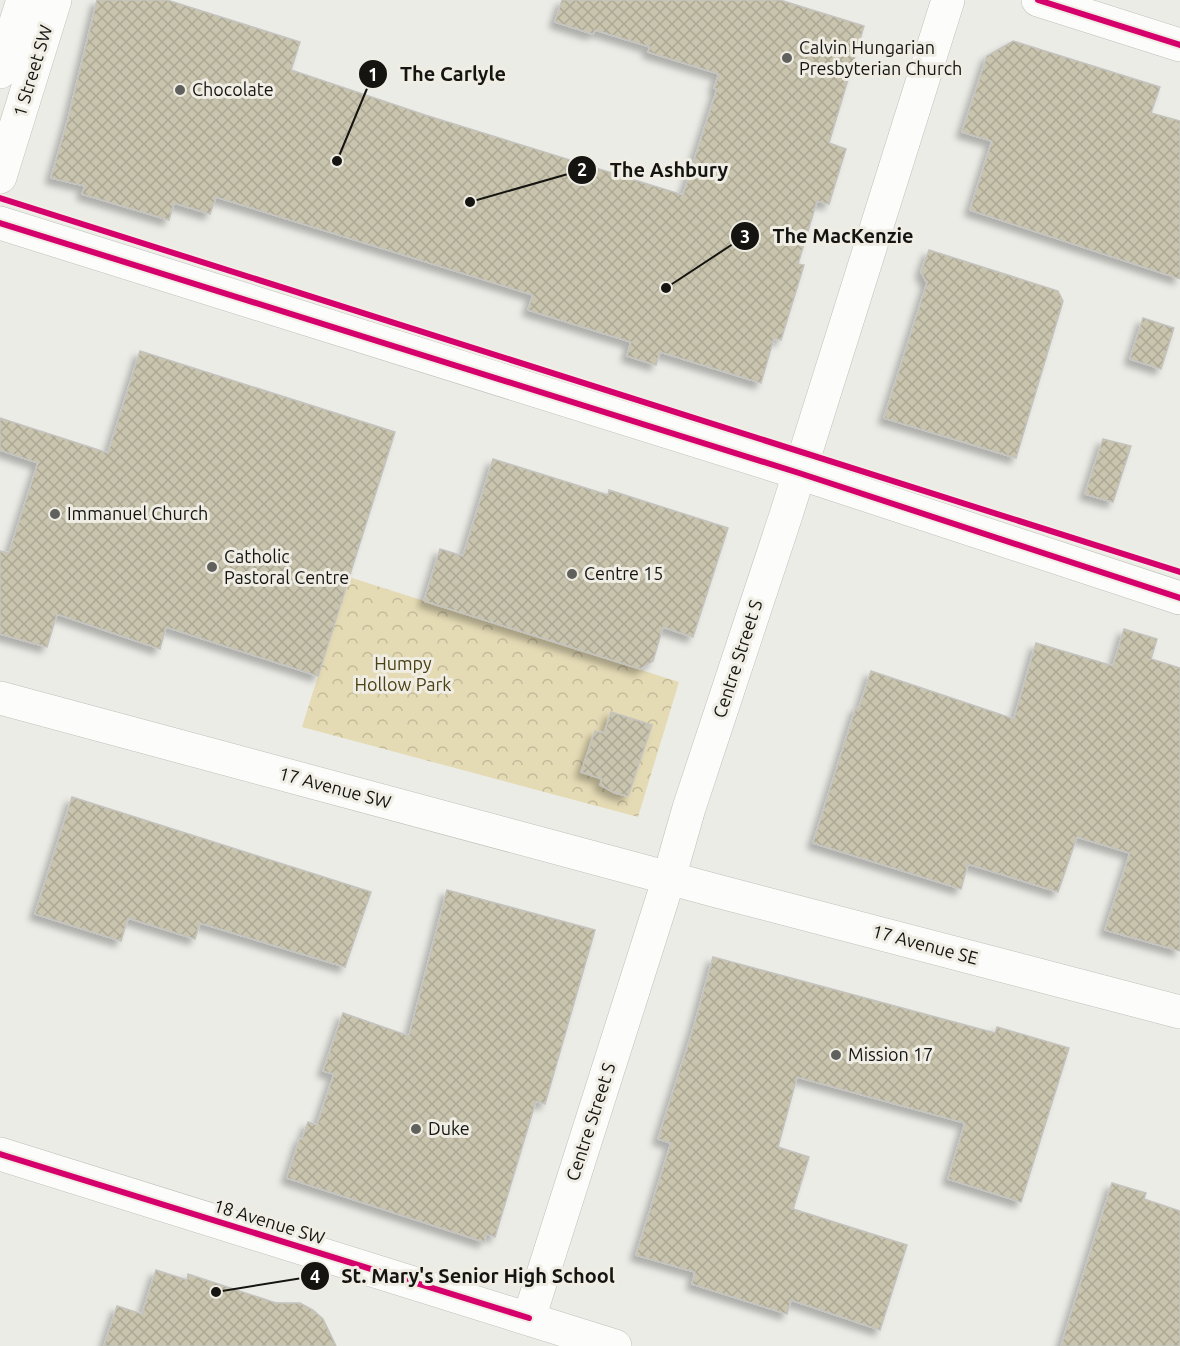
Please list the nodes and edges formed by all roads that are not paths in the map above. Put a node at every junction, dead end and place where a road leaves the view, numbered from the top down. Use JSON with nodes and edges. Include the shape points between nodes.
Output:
{"nodes":[{"id":1,"x":23,"y":0,"type":"edge"},
{"id":2,"x":55,"y":0,"type":"edge"},
{"id":3,"x":948,"y":0,"type":"edge"},
{"id":4,"x":1038,"y":0,"type":"edge"},
{"id":5,"x":1180,"y":45,"type":"edge"},
{"id":6,"x":0,"y":72,"type":"edge"},
{"id":7,"x":0,"y":177,"type":"edge"},
{"id":8,"x":0,"y":223,"type":"edge"},
{"id":9,"x":799,"y":473,"type":"junction"},
{"id":10,"x":1180,"y":598,"type":"edge"},
{"id":11,"x":0,"y":698,"type":"edge"},
{"id":12,"x":669,"y":878,"type":"junction"},
{"id":13,"x":1180,"y":1012,"type":"edge"},
{"id":14,"x":0,"y":1154,"type":"edge"},
{"id":15,"x":529,"y":1318,"type":"junction"},
{"id":16,"x":615,"y":1346,"type":"edge"}],
"edges":[{"from":1,"to":6,"type":"street","name":"1 Street SW"},
{"from":2,"to":7,"type":"street","name":"1 Street SW"},
{"from":3,"to":9,"type":"street","name":"Centre Street S"},
{"from":4,"to":5,"type":"street"},
{"from":8,"to":9,"type":"street"},
{"from":9,"to":10,"type":"street"},
{"from":9,"to":12,"type":"street","name":"Centre Street S"},
{"from":11,"to":12,"type":"street","name":"17 Avenue SW"},
{"from":12,"to":13,"type":"street","name":"17 Avenue SE"},
{"from":12,"to":15,"type":"street","name":"Centre Street S"},
{"from":14,"to":15,"type":"street","name":"18 Avenue SW"},
{"from":15,"to":16,"type":"street","name":"18 Avenue SW"}]}
